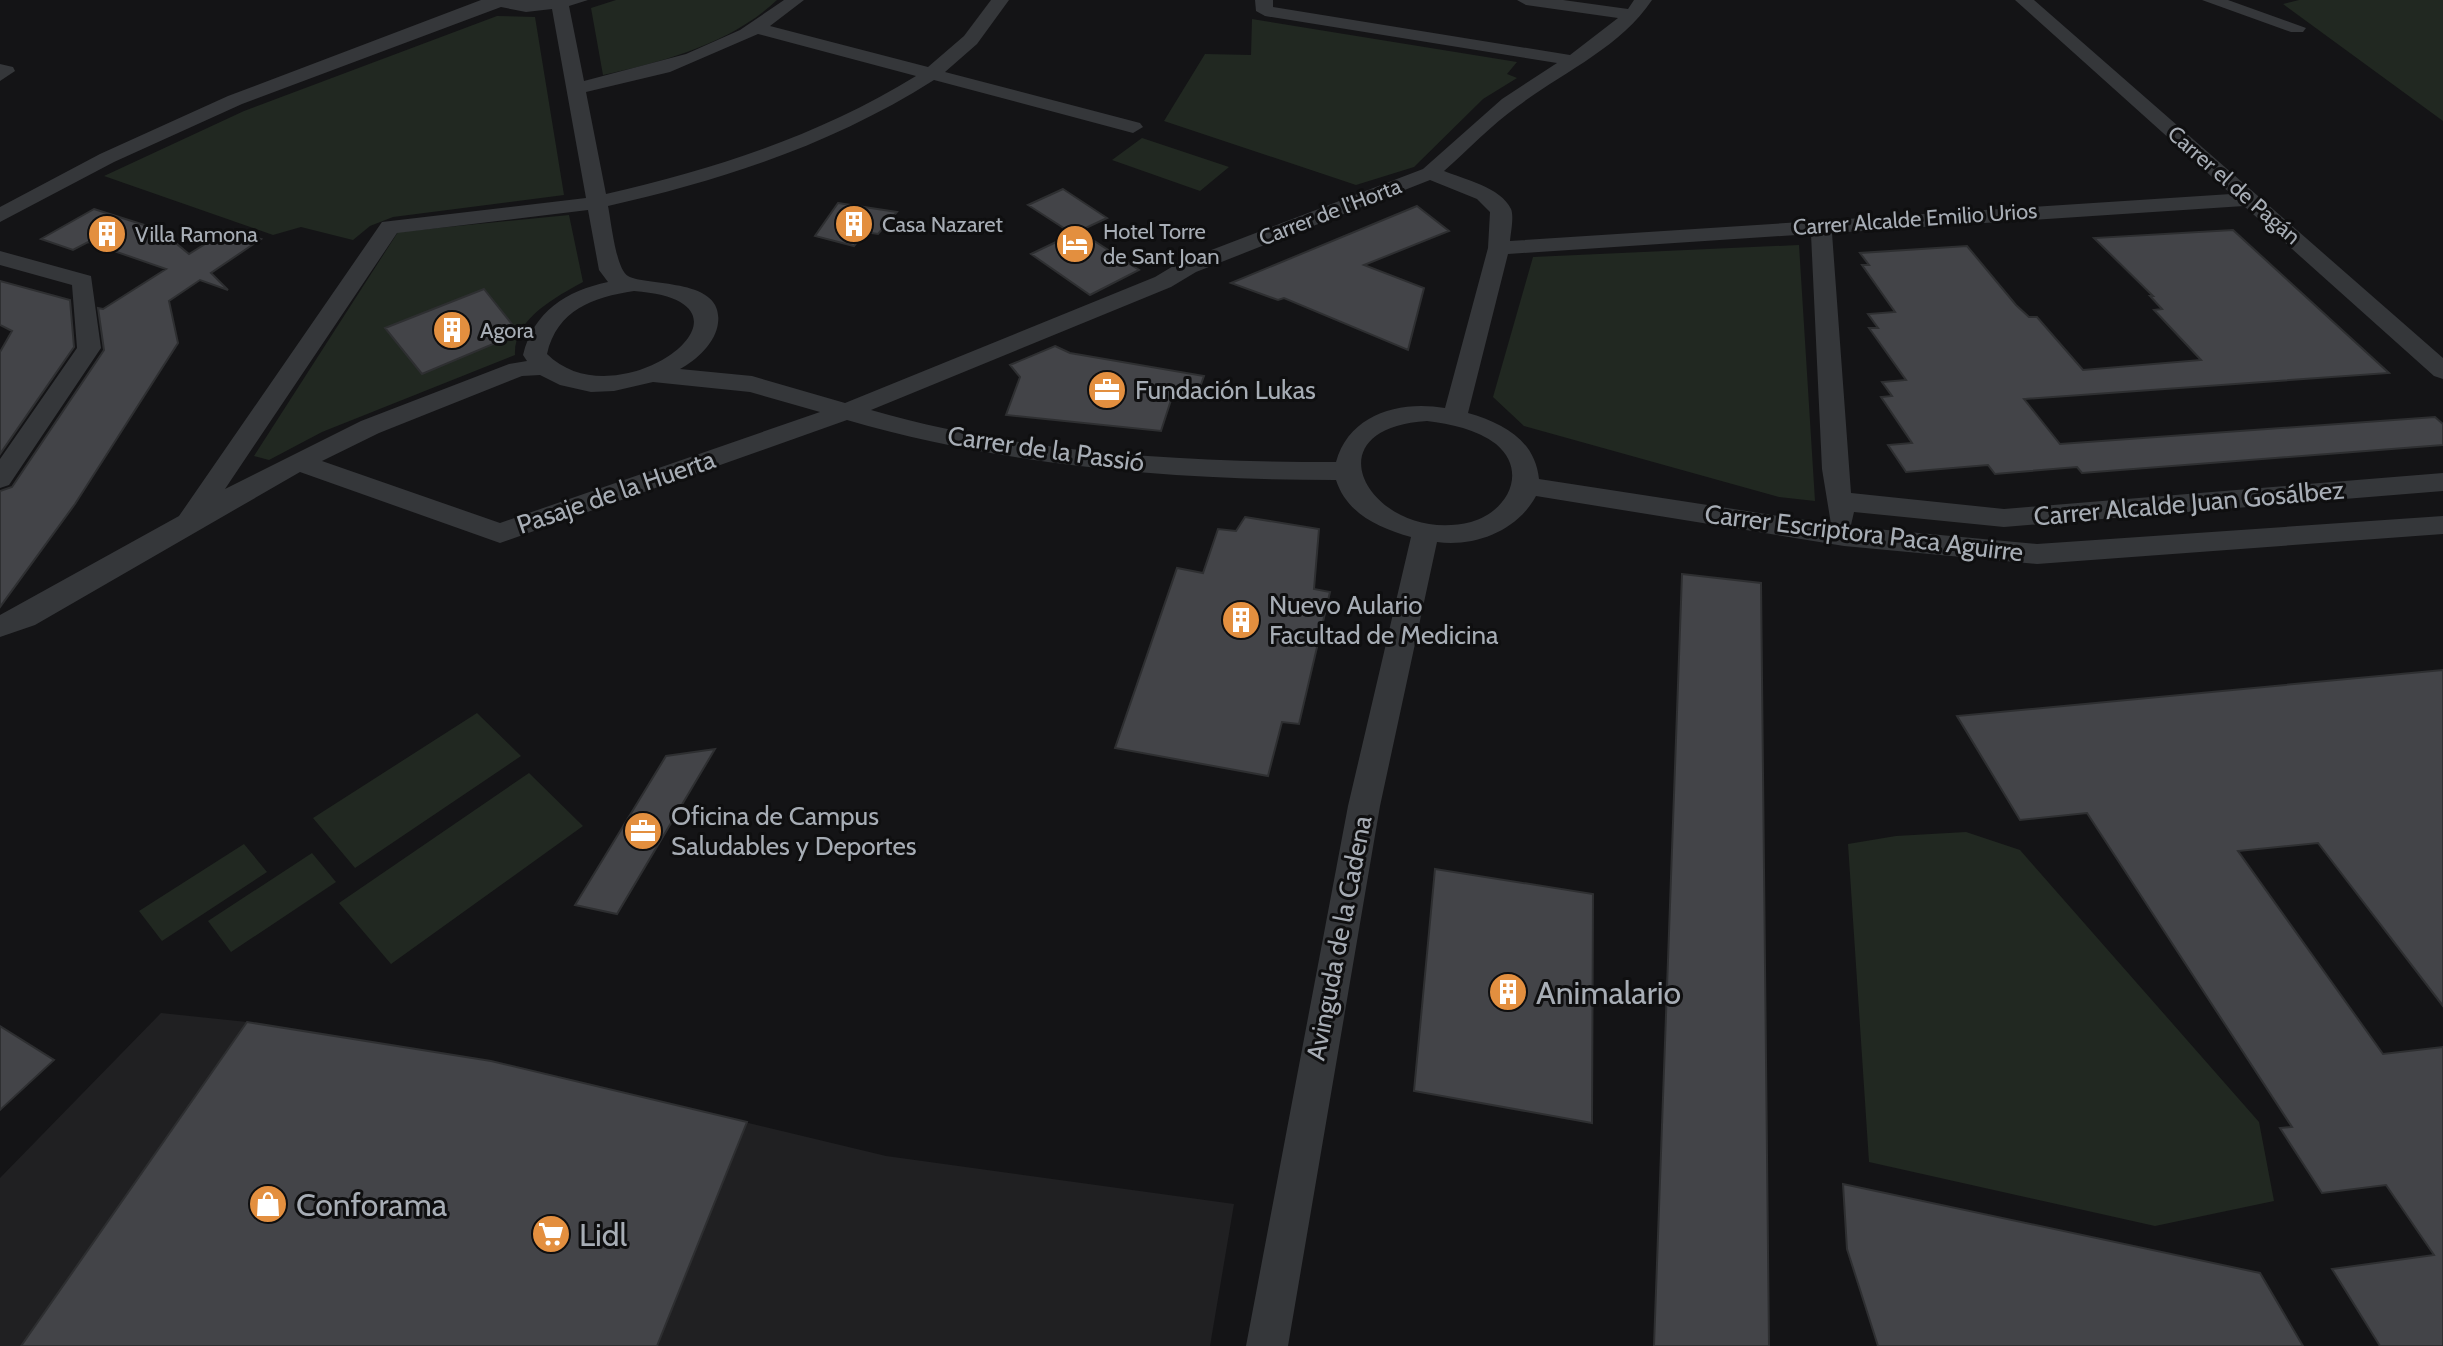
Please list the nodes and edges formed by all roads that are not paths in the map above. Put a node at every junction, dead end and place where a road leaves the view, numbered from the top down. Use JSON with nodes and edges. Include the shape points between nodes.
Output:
{"nodes":[{"id":1,"x":469,"y":0,"type":"edge"},
{"id":2,"x":795,"y":0,"type":"edge"},
{"id":3,"x":1000,"y":0,"type":"edge"},
{"id":4,"x":1526,"y":0,"type":"edge"},
{"id":5,"x":2024,"y":0,"type":"edge"},
{"id":6,"x":2211,"y":0,"type":"edge"},
{"id":7,"x":494,"y":1,"type":"edge"},
{"id":8,"x":570,"y":2,"type":"edge"},
{"id":9,"x":1264,"y":5,"type":"edge"},
{"id":10,"x":1638,"y":8,"type":"edge"},
{"id":11,"x":757,"y":28,"type":"junction"},
{"id":12,"x":2297,"y":28,"type":"dead end"},
{"id":13,"x":1570,"y":60,"type":"junction"},
{"id":14,"x":933,"y":73,"type":"junction"},
{"id":15,"x":577,"y":88,"type":"junction"},
{"id":16,"x":1133,"y":127,"type":"dead end"},
{"id":17,"x":1430,"y":173,"type":"junction"},
{"id":18,"x":0,"y":197,"type":"edge"},
{"id":19,"x":2250,"y":199,"type":"junction"},
{"id":20,"x":599,"y":202,"type":"junction"},
{"id":21,"x":0,"y":216,"type":"edge"},
{"id":22,"x":1517,"y":219,"type":"junction"},
{"id":23,"x":1821,"y":225,"type":"junction"},
{"id":24,"x":1581,"y":241,"type":"junction"},
{"id":25,"x":1499,"y":248,"type":"junction"},
{"id":26,"x":0,"y":258,"type":"edge"},
{"id":27,"x":611,"y":282,"type":"junction"},
{"id":28,"x":693,"y":348,"type":"junction"},
{"id":29,"x":532,"y":364,"type":"junction"},
{"id":30,"x":2443,"y":371,"type":"edge"},
{"id":31,"x":651,"y":374,"type":"junction"},
{"id":32,"x":752,"y":384,"type":"junction"},
{"id":33,"x":842,"y":413,"type":"junction"},
{"id":34,"x":1455,"y":416,"type":"junction"},
{"id":35,"x":299,"y":462,"type":"junction"},
{"id":36,"x":1346,"y":471,"type":"junction"},
{"id":37,"x":0,"y":479,"type":"edge"},
{"id":38,"x":2443,"y":482,"type":"edge"},
{"id":39,"x":1526,"y":486,"type":"junction"},
{"id":40,"x":1839,"y":501,"type":"junction"},
{"id":41,"x":2443,"y":525,"type":"edge"},
{"id":42,"x":186,"y":526,"type":"junction"},
{"id":43,"x":1426,"y":532,"type":"junction"},
{"id":44,"x":1844,"y":536,"type":"junction"},
{"id":45,"x":0,"y":626,"type":"edge"},
{"id":46,"x":1267,"y":1346,"type":"edge"}],
"edges":[{"from":1,"to":18,"type":"street","via":[[230,87]]},
{"from":2,"to":11,"type":"street"},
{"from":3,"to":14,"type":"street","via":[[989,20]]},
{"from":4,"to":10,"type":"street"},
{"from":5,"to":19,"type":"street","name":"Carrer el de Pagán"},
{"from":6,"to":12,"type":"street"},
{"from":7,"to":8,"type":"street","via":[[526,7]]},
{"from":7,"to":21,"type":"street","via":[[235,100],[107,158]]},
{"from":8,"to":15,"type":"street"},
{"from":9,"to":13,"type":"street"},
{"from":10,"to":13,"type":"street","name":"Carrer de l'Horta"},
{"from":11,"to":14,"type":"street"},
{"from":11,"to":15,"type":"street","via":[[654,72]]},
{"from":13,"to":17,"type":"street","name":"Carrer de l'Horta","via":[[1509,103]]},
{"from":14,"to":16,"type":"street"},
{"from":14,"to":20,"type":"street","via":[[801,143]]},
{"from":15,"to":20,"type":"street"},
{"from":17,"to":22,"type":"street","name":"Carrer Alcalde Emilio Urios","via":[[1484,195]]},
{"from":17,"to":33,"type":"street","name":"Carrer de l'Horta","via":[[1188,267],[1163,282]]},
{"from":19,"to":23,"type":"street","name":"Carrer Alcalde Emilio Urios"},
{"from":19,"to":30,"type":"street","name":"Carrer el de Pagán"},
{"from":20,"to":27,"type":"street"},
{"from":20,"to":42,"type":"street","via":[[390,227]]},
{"from":22,"to":24,"type":"street","name":"Carrer Alcalde Emilio Urios"},
{"from":22,"to":25,"type":"street"},
{"from":23,"to":24,"type":"street","name":"Carrer Alcalde Emilio Urios"},
{"from":23,"to":40,"type":"street"},
{"from":24,"to":25,"type":"street","name":"Carrer Alcalde Emilio Urios"},
{"from":25,"to":34,"type":"street"},
{"from":26,"to":37,"type":"street","via":[[83,281],[89,348]]},
{"from":27,"to":28,"type":"street","via":[[658,285],[694,297],[707,322]]},
{"from":27,"to":29,"type":"street","via":[[548,319],[538,334]]},
{"from":28,"to":31,"type":"street"},
{"from":28,"to":32,"type":"street","name":"Carrer de la Passió"},
{"from":29,"to":31,"type":"street","via":[[571,381],[596,384]]},
{"from":29,"to":35,"type":"street","via":[[370,427]]},
{"from":31,"to":32,"type":"street","name":"Carrer de la Passió"},
{"from":32,"to":33,"type":"street","name":"Carrer de la Passió"},
{"from":33,"to":35,"type":"street","name":"Pasaje de la Huerta","via":[[500,533]]},
{"from":33,"to":36,"type":"street","name":"Carrer de la Passió","via":[[1019,450],[1225,471]]},
{"from":34,"to":36,"type":"street","via":[[1427,413],[1381,422],[1361,434],[1349,451]]},
{"from":34,"to":39,"type":"street","via":[[1499,434],[1515,449],[1525,467]]},
{"from":35,"to":42,"type":"street"},
{"from":36,"to":43,"type":"street","via":[[1364,503],[1382,517]]},
{"from":38,"to":40,"type":"street","name":"Carrer Alcalde Juan Gosálbez","via":[[2004,518]]},
{"from":39,"to":43,"type":"street","via":[[1520,502],[1505,517],[1485,527]]},
{"from":39,"to":44,"type":"street","name":"Carrer Escriptora Paca Aguirre"},
{"from":40,"to":44,"type":"street"},
{"from":41,"to":44,"type":"street","name":"Carrer Escriptora Paca Aguirre","via":[[2037,554]]},
{"from":42,"to":45,"type":"street"},
{"from":43,"to":46,"type":"street","name":"Avinguda de la Cadena","via":[[1364,806]]}]}
